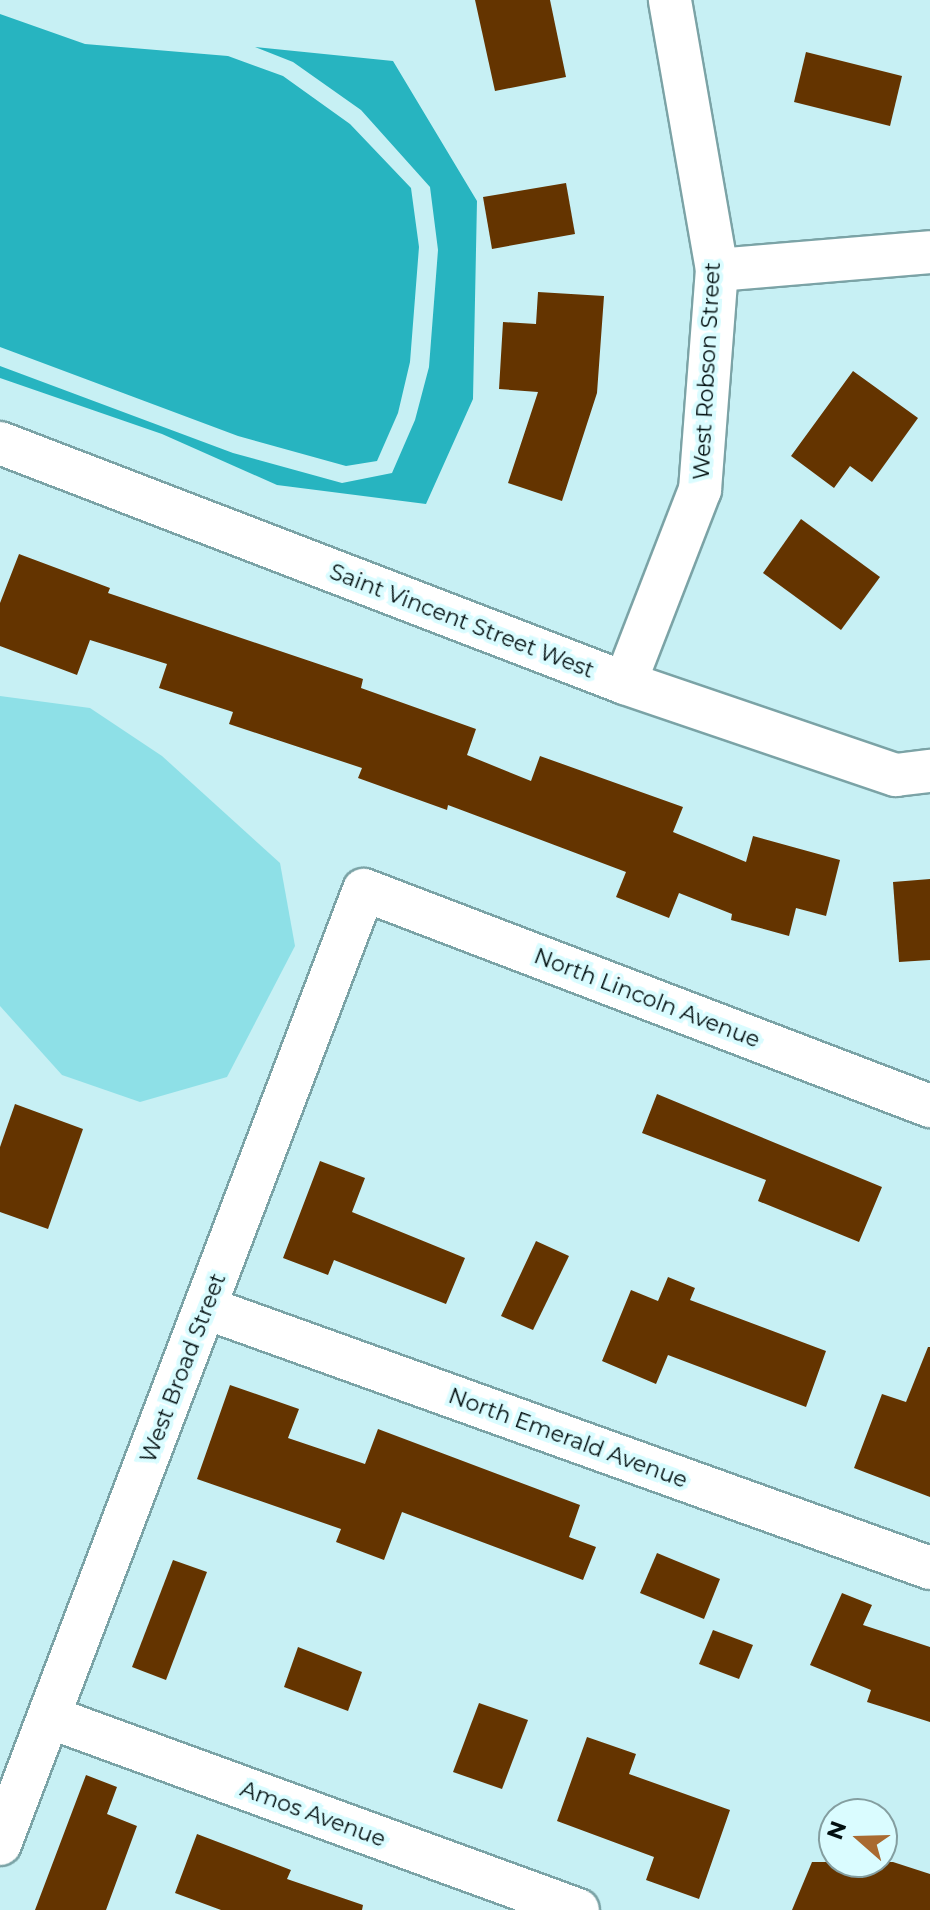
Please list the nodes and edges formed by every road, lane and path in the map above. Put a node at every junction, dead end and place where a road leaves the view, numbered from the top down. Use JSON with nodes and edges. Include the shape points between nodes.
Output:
{"nodes":[{"id":1,"x":670,"y":0,"type":"edge"},
{"id":2,"x":930,"y":252,"type":"edge"},
{"id":3,"x":717,"y":270,"type":"junction"},
{"id":4,"x":0,"y":443,"type":"edge"},
{"id":5,"x":625,"y":683,"type":"junction"},
{"id":6,"x":930,"y":771,"type":"edge"},
{"id":7,"x":364,"y":890,"type":"joint"},
{"id":8,"x":930,"y":1106,"type":"edge"},
{"id":9,"x":206,"y":1308,"type":"junction"},
{"id":10,"x":930,"y":1568,"type":"edge"},
{"id":11,"x":49,"y":1717,"type":"junction"},
{"id":12,"x":0,"y":1844,"type":"edge"},
{"id":13,"x":578,"y":1910,"type":"edge"}],
"edges":[{"from":1,"to":3,"type":"street","name":"West Robson Street"},
{"from":2,"to":3,"type":"street"},
{"from":3,"to":5,"type":"street","name":"West Robson Street","via":[[700,490]]},
{"from":4,"to":5,"type":"street","name":"Saint Vincent Street West"},
{"from":5,"to":6,"type":"street","name":"Saint Vincent Street West","via":[[896,775]]},
{"from":7,"to":8,"type":"street","name":"North Lincoln Avenue"},
{"from":7,"to":9,"type":"street","name":"West Broad Street"},
{"from":9,"to":10,"type":"street","name":"North Emerald Avenue"},
{"from":9,"to":11,"type":"street","name":"West Broad Street"},
{"from":11,"to":12,"type":"street","name":"West Broad Street"},
{"from":11,"to":13,"type":"street","name":"Amos Avenue"}]}
